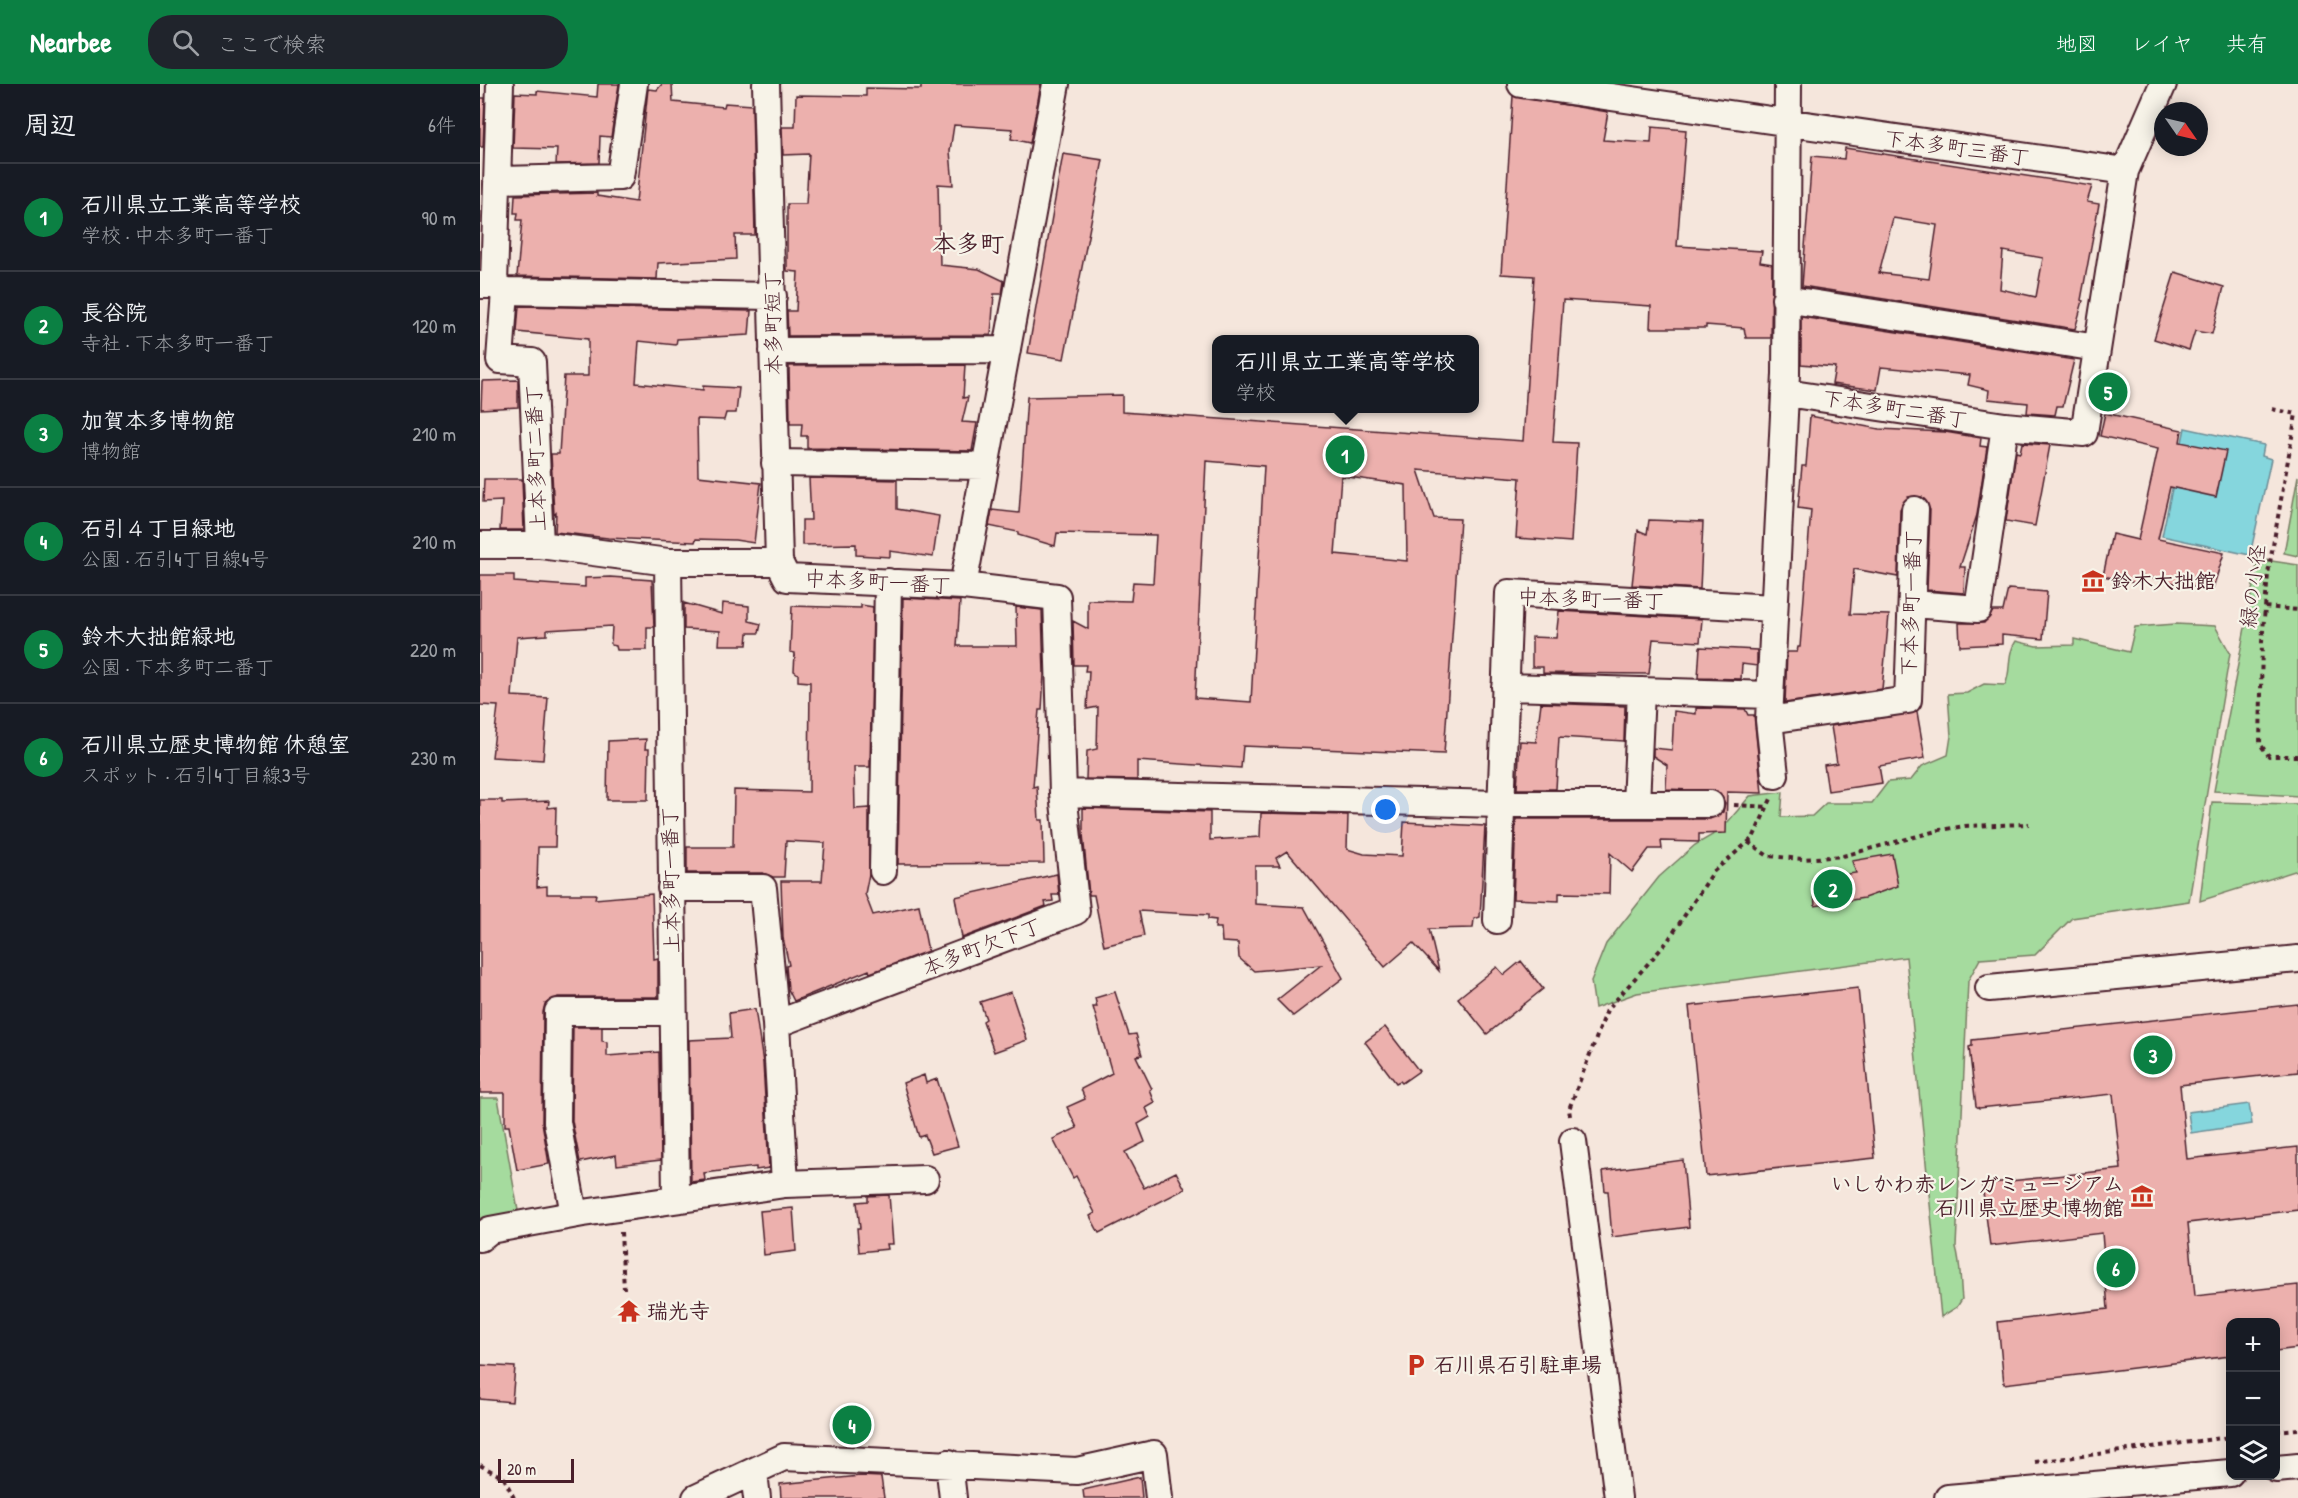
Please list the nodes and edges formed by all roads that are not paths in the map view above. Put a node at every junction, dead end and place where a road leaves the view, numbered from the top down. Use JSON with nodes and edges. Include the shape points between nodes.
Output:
{"nodes":[{"id":1,"x":634,"y":84,"type":"edge"},
{"id":2,"x":766,"y":84,"type":"edge"},
{"id":3,"x":1056,"y":84,"type":"edge"},
{"id":4,"x":1521,"y":84,"type":"edge"},
{"id":5,"x":1788,"y":84,"type":"edge"},
{"id":6,"x":2163,"y":84,"type":"edge"},
{"id":7,"x":494,"y":85,"type":"edge"},
{"id":8,"x":1788,"y":124,"type":"junction"},
{"id":9,"x":2125,"y":171,"type":"junction"},
{"id":10,"x":497,"y":180,"type":"junction"},
{"id":11,"x":493,"y":287,"type":"edge"},
{"id":12,"x":772,"y":296,"type":"junction"},
{"id":13,"x":1785,"y":299,"type":"junction"},
{"id":14,"x":2097,"y":348,"type":"junction"},
{"id":15,"x":1007,"y":350,"type":"junction"},
{"id":16,"x":773,"y":351,"type":"junction"},
{"id":17,"x":1786,"y":393,"type":"junction"},
{"id":18,"x":2005,"y":426,"type":"junction"},
{"id":19,"x":775,"y":463,"type":"junction"},
{"id":20,"x":985,"y":466,"type":"junction"},
{"id":21,"x":1915,"y":510,"type":"dead end"},
{"id":22,"x":480,"y":545,"type":"edge"},
{"id":23,"x":540,"y":545,"type":"junction"},
{"id":24,"x":668,"y":562,"type":"junction"},
{"id":25,"x":779,"y":562,"type":"junction"},
{"id":26,"x":888,"y":582,"type":"junction"},
{"id":27,"x":963,"y":586,"type":"junction"},
{"id":28,"x":1912,"y":604,"type":"junction"},
{"id":29,"x":1773,"y":608,"type":"junction"},
{"id":30,"x":1505,"y":687,"type":"junction"},
{"id":31,"x":1641,"y":692,"type":"junction"},
{"id":32,"x":1770,"y":708,"type":"junction"},
{"id":33,"x":1775,"y":775,"type":"road end"},
{"id":34,"x":1063,"y":793,"type":"junction"},
{"id":35,"x":1500,"y":804,"type":"junction"},
{"id":36,"x":1636,"y":804,"type":"junction"},
{"id":37,"x":1710,"y":804,"type":"road end"},
{"id":38,"x":882,"y":871,"type":"dead end"},
{"id":39,"x":671,"y":888,"type":"junction"},
{"id":40,"x":1497,"y":920,"type":"dead end"},
{"id":41,"x":2298,"y":959,"type":"edge"},
{"id":42,"x":1989,"y":988,"type":"dead end"},
{"id":43,"x":673,"y":1012,"type":"junction"},
{"id":44,"x":776,"y":1024,"type":"junction"},
{"id":45,"x":1573,"y":1141,"type":"road end"},
{"id":46,"x":925,"y":1179,"type":"dead end"},
{"id":47,"x":785,"y":1184,"type":"junction"},
{"id":48,"x":676,"y":1199,"type":"junction"},
{"id":49,"x":574,"y":1214,"type":"junction"},
{"id":50,"x":480,"y":1238,"type":"edge"},
{"id":51,"x":949,"y":1463,"type":"junction"},
{"id":52,"x":2298,"y":1467,"type":"edge"},
{"id":53,"x":2280,"y":1469,"type":"edge"},
{"id":54,"x":2226,"y":1473,"type":"edge"},
{"id":55,"x":755,"y":1486,"type":"edge"},
{"id":56,"x":696,"y":1498,"type":"edge"},
{"id":57,"x":953,"y":1498,"type":"edge"},
{"id":58,"x":1159,"y":1498,"type":"edge"},
{"id":59,"x":1618,"y":1498,"type":"edge"},
{"id":60,"x":1948,"y":1498,"type":"edge"}],
"edges":[{"from":1,"to":10,"type":"street","via":[[620,177]]},
{"from":2,"to":12,"type":"street","name":"本多町短丁"},
{"from":3,"to":15,"type":"street"},
{"from":4,"to":8,"type":"street","name":"下本多町三番丁"},
{"from":5,"to":8,"type":"street"},
{"from":6,"to":9,"type":"street"},
{"from":7,"to":10,"type":"street","name":"上本多町二番丁"},
{"from":8,"to":9,"type":"street","name":"下本多町三番丁"},
{"from":8,"to":13,"type":"street"},
{"from":9,"to":14,"type":"street"},
{"from":10,"to":11,"type":"street","name":"上本多町二番丁"},
{"from":11,"to":12,"type":"street"},
{"from":11,"to":23,"type":"street","name":"上本多町二番丁","via":[[500,360],[532,362]]},
{"from":12,"to":16,"type":"street","name":"本多町短丁"},
{"from":13,"to":14,"type":"street"},
{"from":13,"to":17,"type":"street"},
{"from":14,"to":18,"type":"street","name":"下本多町二番丁","via":[[2084,433]]},
{"from":15,"to":16,"type":"street"},
{"from":15,"to":20,"type":"street"},
{"from":16,"to":19,"type":"street","name":"本多町短丁"},
{"from":17,"to":18,"type":"street","name":"下本多町二番丁"},
{"from":17,"to":29,"type":"street"},
{"from":18,"to":28,"type":"street","via":[[1978,609]]},
{"from":19,"to":20,"type":"street"},
{"from":19,"to":25,"type":"street","name":"本多町短丁"},
{"from":20,"to":27,"type":"street"},
{"from":21,"to":28,"type":"street","name":"下本多町一番丁"},
{"from":22,"to":23,"type":"street","name":"中本多町一番丁"},
{"from":23,"to":24,"type":"street","name":"中本多町一番丁"},
{"from":24,"to":25,"type":"street","name":"中本多町一番丁"},
{"from":24,"to":39,"type":"street","name":"上本多町一番丁"},
{"from":25,"to":26,"type":"street","name":"中本多町一番丁","via":[[787,578]]},
{"from":26,"to":27,"type":"street","name":"中本多町一番丁"},
{"from":26,"to":38,"type":"street"},
{"from":27,"to":34,"type":"street","name":"中本多町一番丁","via":[[1058,597]]},
{"from":28,"to":32,"type":"street","name":"下本多町一番丁","via":[[1908,700]]},
{"from":29,"to":30,"type":"street","name":"中本多町一番丁","via":[[1509,593]]},
{"from":29,"to":32,"type":"street"},
{"from":30,"to":31,"type":"street"},
{"from":30,"to":35,"type":"street","name":"中本多町一番丁"},
{"from":31,"to":32,"type":"street"},
{"from":31,"to":36,"type":"street"},
{"from":32,"to":33,"type":"street"},
{"from":34,"to":35,"type":"street"},
{"from":34,"to":44,"type":"street","name":"本多町欠下丁","via":[[1076,911]]},
{"from":35,"to":36,"type":"street"},
{"from":35,"to":40,"type":"street","name":"中本多町一番丁"},
{"from":36,"to":37,"type":"street"},
{"from":39,"to":43,"type":"street","name":"上本多町一番丁"},
{"from":39,"to":44,"type":"street","via":[[763,888]]},
{"from":41,"to":42,"type":"street"},
{"from":43,"to":48,"type":"street","name":"上本多町一番丁"},
{"from":43,"to":49,"type":"street","via":[[558,1012],[556,1122]]},
{"from":44,"to":47,"type":"street"},
{"from":45,"to":59,"type":"street"},
{"from":46,"to":47,"type":"street"},
{"from":47,"to":48,"type":"street"},
{"from":48,"to":49,"type":"street"},
{"from":49,"to":50,"type":"street","via":[[490,1230]]},
{"from":51,"to":55,"type":"street","via":[[784,1457]]},
{"from":51,"to":57,"type":"street"},
{"from":51,"to":58,"type":"street","via":[[1077,1471],[1154,1454]]},
{"from":52,"to":53,"type":"street"},
{"from":54,"to":60,"type":"street"},
{"from":55,"to":56,"type":"street"}]}
